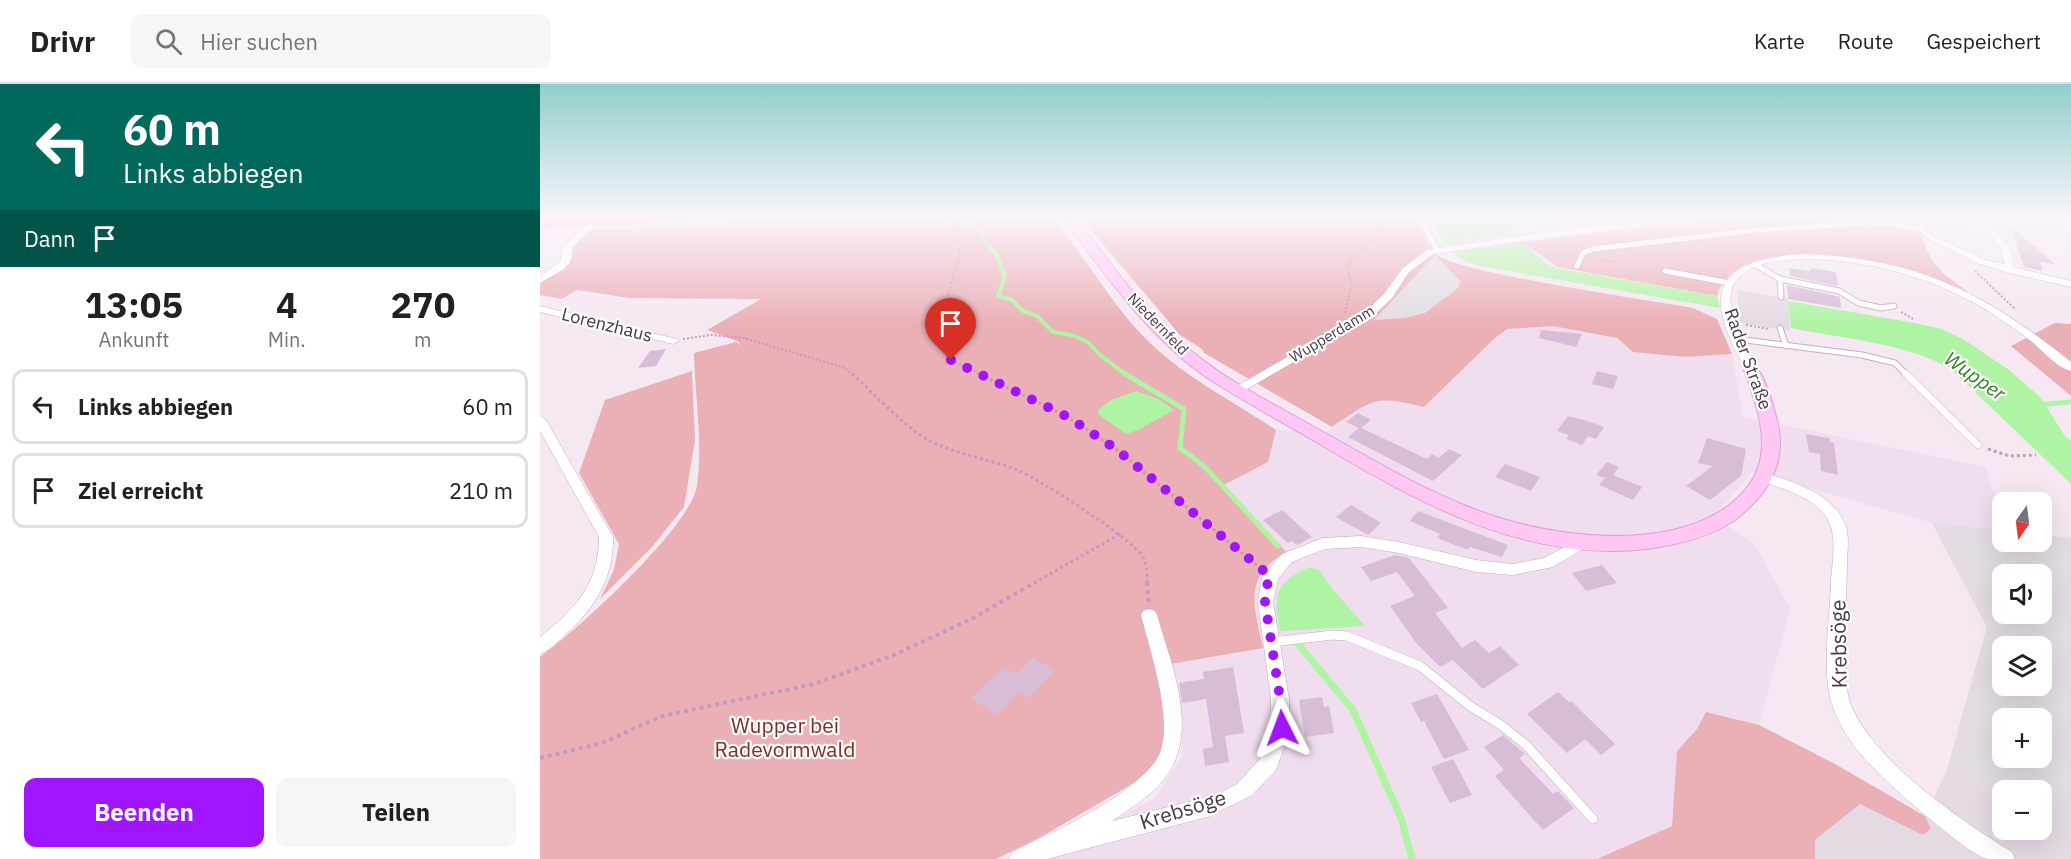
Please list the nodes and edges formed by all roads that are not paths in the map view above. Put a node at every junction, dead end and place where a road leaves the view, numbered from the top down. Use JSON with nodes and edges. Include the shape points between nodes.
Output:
{"nodes":[{"id":1,"x":566,"y":253,"type":"edge"},
{"id":2,"x":1097,"y":253,"type":"edge"},
{"id":3,"x":1428,"y":253,"type":"edge"},
{"id":4,"x":1583,"y":253,"type":"edge"},
{"id":5,"x":1962,"y":253,"type":"edge"},
{"id":6,"x":2006,"y":253,"type":"edge"},
{"id":7,"x":1754,"y":264,"type":"junction"},
{"id":8,"x":1577,"y":266,"type":"dead end"},
{"id":9,"x":2007,"y":270,"type":"junction"},
{"id":10,"x":1665,"y":271,"type":"dead end"},
{"id":11,"x":1780,"y":279,"type":"junction"},
{"id":12,"x":540,"y":280,"type":"edge"},
{"id":13,"x":1730,"y":283,"type":"junction"},
{"id":14,"x":2071,"y":284,"type":"edge"},
{"id":15,"x":1781,"y":297,"type":"dead end"},
{"id":16,"x":1895,"y":308,"type":"road end"},
{"id":17,"x":540,"y":309,"type":"edge"},
{"id":18,"x":1780,"y":328,"type":"dead end"},
{"id":19,"x":1737,"y":339,"type":"junction"},
{"id":20,"x":673,"y":341,"type":"road end"},
{"id":21,"x":1786,"y":346,"type":"junction"},
{"id":22,"x":2071,"y":368,"type":"edge"},
{"id":23,"x":1752,"y":370,"type":"joint"},
{"id":24,"x":1238,"y":389,"type":"junction"},
{"id":25,"x":540,"y":420,"type":"edge"},
{"id":26,"x":1978,"y":445,"type":"road end"},
{"id":27,"x":1765,"y":478,"type":"junction"},
{"id":28,"x":1581,"y":543,"type":"junction"},
{"id":29,"x":1149,"y":615,"type":"road end"},
{"id":30,"x":1272,"y":642,"type":"junction"},
{"id":31,"x":540,"y":647,"type":"edge"},
{"id":32,"x":1593,"y":819,"type":"dead end"},
{"id":33,"x":1028,"y":855,"type":"edge"},
{"id":34,"x":1999,"y":858,"type":"edge"}],
"edges":[{"from":1,"to":12,"type":"street","via":[[561,267]]},
{"from":2,"to":24,"type":"street","name":"Niedernfeld","via":[[1151,321],[1186,355]]},
{"from":3,"to":24,"type":"street","name":"Wupperdamm","via":[[1406,270],[1369,314]]},
{"from":4,"to":8,"type":"lane"},
{"from":5,"to":9,"type":"street"},
{"from":6,"to":9,"type":"street"},
{"from":7,"to":11,"type":"lane"},
{"from":7,"to":13,"type":"street","name":"Rader Straße"},
{"from":7,"to":22,"type":"street","name":"Rader Straße","via":[[1813,257],[1854,260],[1929,279],[1970,296],[2009,320]]},
{"from":9,"to":14,"type":"street"},
{"from":10,"to":13,"type":"lane"},
{"from":11,"to":15,"type":"lane"},
{"from":11,"to":16,"type":"lane","via":[[1839,291],[1873,307]]},
{"from":13,"to":19,"type":"street","name":"Rader Straße","via":[[1728,311]]},
{"from":17,"to":20,"type":"street","name":"Lorenzhaus"},
{"from":18,"to":21,"type":"lane"},
{"from":19,"to":21,"type":"lane"},
{"from":19,"to":23,"type":"street","name":"Rader Straße"},
{"from":21,"to":26,"type":"lane","via":[[1895,363]]},
{"from":23,"to":27,"type":"street","name":"Rader Straße","via":[[1772,431],[1773,451]]},
{"from":24,"to":28,"type":"street","name":"Rader Straße","via":[[1467,517],[1514,532]]},
{"from":25,"to":31,"type":"street","via":[[606,537],[606,563],[596,589]]},
{"from":27,"to":28,"type":"street","name":"Rader Straße","via":[[1731,513],[1696,531],[1636,542]]},
{"from":27,"to":34,"type":"street","name":"Krebsöge","via":[[1819,502],[1838,525],[1837,689],[1848,718],[1870,751],[1899,779]]},
{"from":28,"to":30,"type":"street","name":"Krebsöge","via":[[1557,561],[1502,569],[1470,566],[1382,543],[1338,541],[1314,546],[1280,563],[1270,576],[1265,602]]},
{"from":29,"to":33,"type":"street","name":"Krebsöge","via":[[1172,717],[1171,752],[1161,772],[1118,806]]},
{"from":30,"to":32,"type":"lane","via":[[1347,636],[1420,666],[1526,745]]},
{"from":30,"to":33,"type":"street","name":"Krebsöge","via":[[1282,728],[1274,754],[1254,781],[1230,798],[1211,805]]}]}
